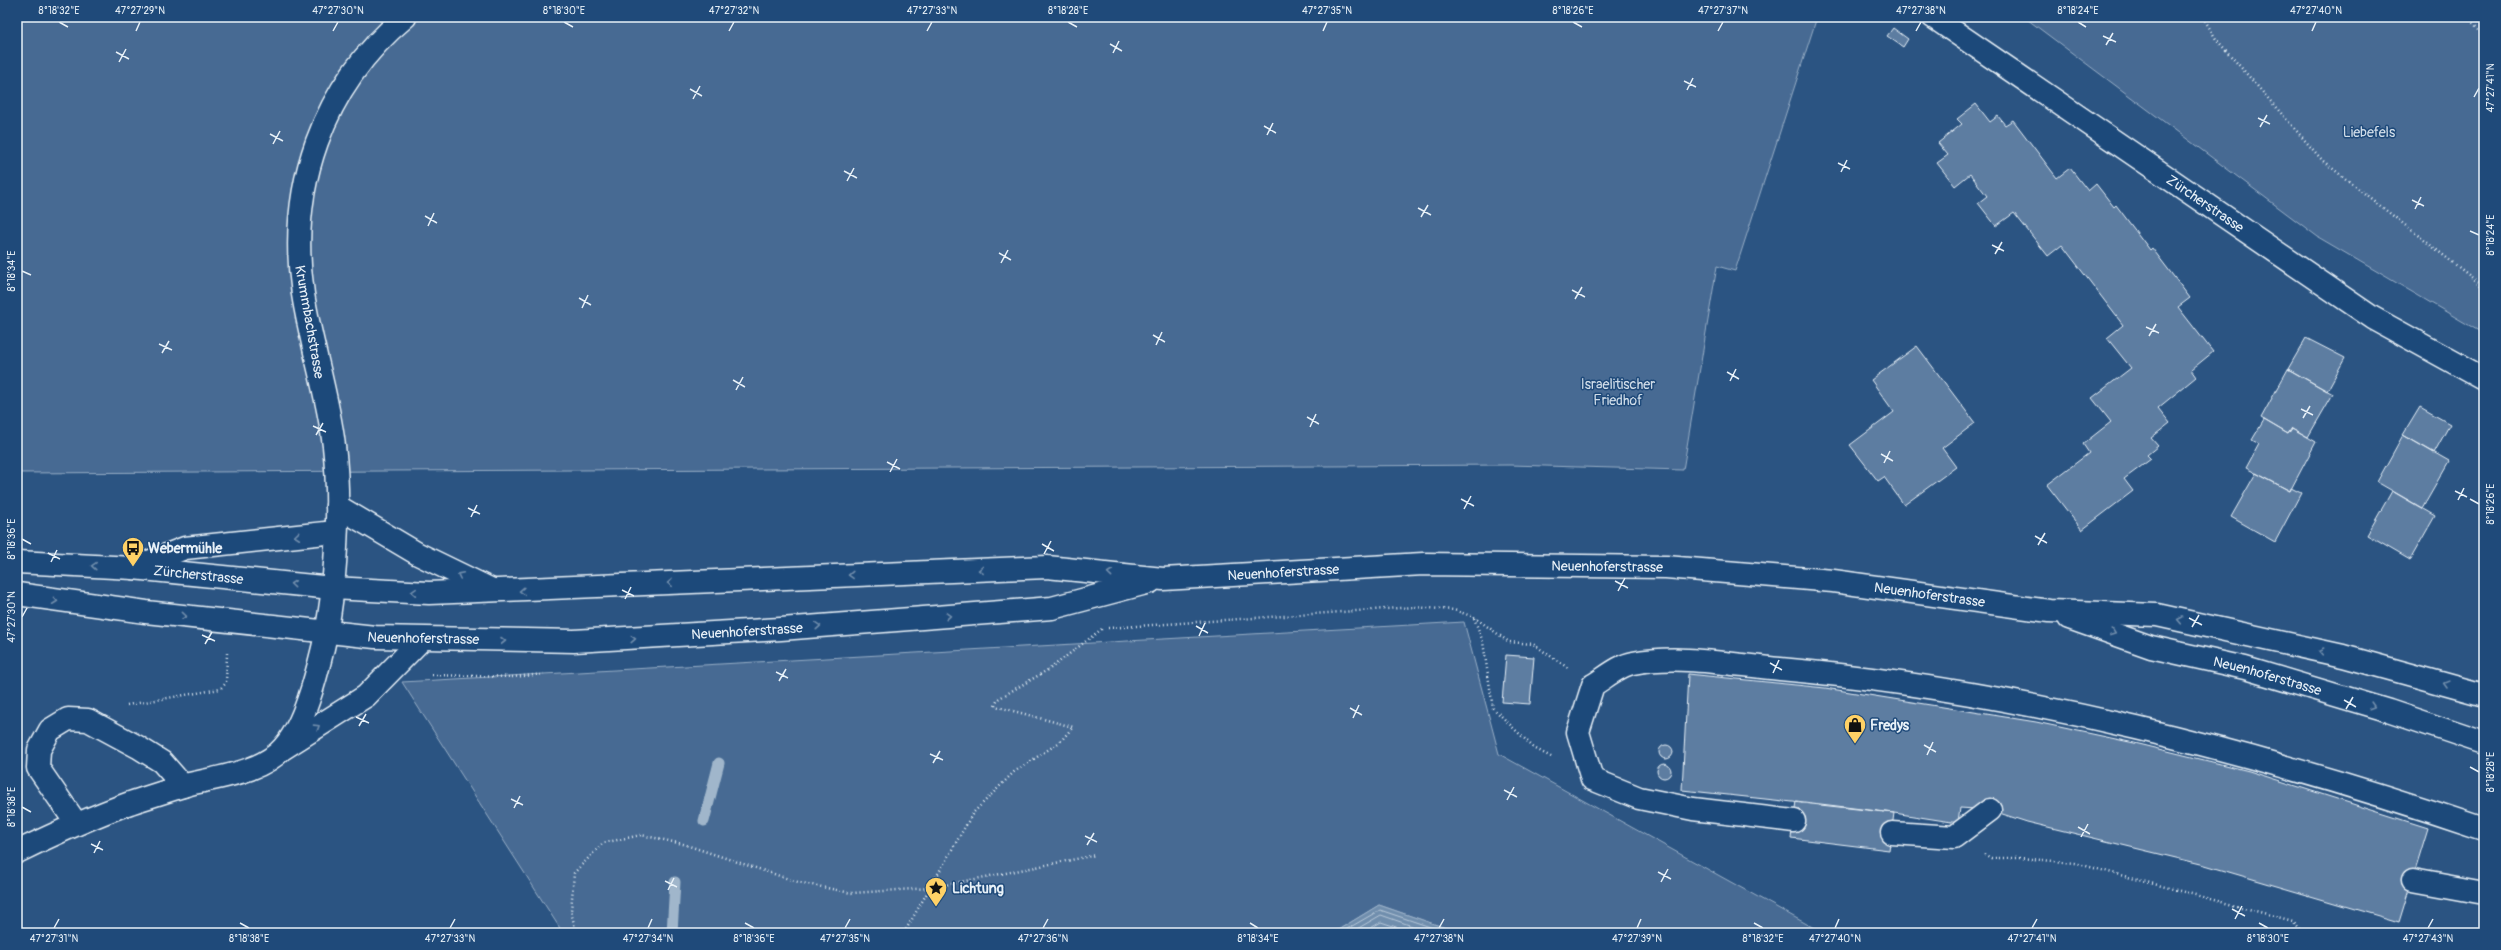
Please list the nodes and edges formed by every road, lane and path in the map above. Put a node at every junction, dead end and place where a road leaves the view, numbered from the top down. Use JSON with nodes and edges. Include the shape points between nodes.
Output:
{"nodes":[{"id":1,"x":405,"y":17,"type":"edge"},
{"id":2,"x":1933,"y":17,"type":"edge"},
{"id":3,"x":2468,"y":17,"type":"edge"},
{"id":4,"x":2203,"y":18,"type":"edge"},
{"id":5,"x":2484,"y":33,"type":"edge"},
{"id":6,"x":2484,"y":287,"type":"edge"},
{"id":7,"x":2484,"y":379,"type":"edge"},
{"id":8,"x":337,"y":506,"type":"junction"},
{"id":9,"x":335,"y":532,"type":"junction"},
{"id":10,"x":17,"y":562,"type":"edge"},
{"id":11,"x":133,"y":568,"type":"junction"},
{"id":12,"x":1163,"y":578,"type":"junction"},
{"id":13,"x":332,"y":588,"type":"junction"},
{"id":14,"x":495,"y":592,"type":"junction"},
{"id":15,"x":17,"y":594,"type":"edge"},
{"id":16,"x":2049,"y":611,"type":"junction"},
{"id":17,"x":1474,"y":617,"type":"junction"},
{"id":18,"x":326,"y":633,"type":"junction"},
{"id":19,"x":422,"y":640,"type":"junction"},
{"id":20,"x":227,"y":653,"type":"dead end"},
{"id":21,"x":1593,"y":684,"type":"junction"},
{"id":22,"x":2484,"y":695,"type":"edge"},
{"id":23,"x":135,"y":702,"type":"dead end"},
{"id":24,"x":2484,"y":743,"type":"edge"},
{"id":25,"x":284,"y":748,"type":"junction"},
{"id":26,"x":1592,"y":779,"type":"junction"},
{"id":27,"x":183,"y":786,"type":"junction"},
{"id":28,"x":1990,"y":810,"type":"dead end"},
{"id":29,"x":1794,"y":821,"type":"dead end"},
{"id":30,"x":76,"y":823,"type":"junction"},
{"id":31,"x":2484,"y":829,"type":"edge"},
{"id":32,"x":1892,"y":833,"type":"dead end"},
{"id":33,"x":1954,"y":837,"type":"junction"},
{"id":34,"x":17,"y":852,"type":"edge"},
{"id":35,"x":1096,"y":855,"type":"dead end"},
{"id":36,"x":2413,"y":880,"type":"dead end"},
{"id":37,"x":930,"y":888,"type":"junction"},
{"id":38,"x":2484,"y":893,"type":"edge"},
{"id":39,"x":576,"y":933,"type":"edge"},
{"id":40,"x":904,"y":933,"type":"edge"},
{"id":41,"x":2304,"y":933,"type":"edge"}],
"edges":[{"from":1,"to":8,"type":"main road","name":"Krummbachstrasse","via":[[363,59],[346,80],[332,105],[312,154],[301,210],[299,266],[334,444]]},
{"from":2,"to":7,"type":"main road","name":"Zürcherstrasse","via":[[2373,318]]},
{"from":3,"to":5,"type":"path"},
{"from":4,"to":6,"type":"path","via":[[2216,38],[2324,161]]},
{"from":8,"to":9,"type":"main road","name":"Krummbachstrasse"},
{"from":14,"to":8,"type":"main road","one_way":true,"via":[[418,554]]},
{"from":9,"to":11,"type":"main road","one_way":true,"via":[[185,548]]},
{"from":9,"to":13,"type":"main road","name":"Krummbachstrasse"},
{"from":11,"to":10,"type":"main road","name":"Zürcherstrasse","one_way":true},
{"from":13,"to":11,"type":"main road","name":"Zürcherstrasse","one_way":true},
{"from":12,"to":14,"type":"main road","name":"Neuenhoferstrasse","one_way":true,"via":[[1047,567]]},
{"from":12,"to":16,"type":"main road","name":"Neuenhoferstrasse","via":[[1423,564],[1666,567],[1833,581]]},
{"from":19,"to":12,"type":"main road","name":"Neuenhoferstrasse","one_way":true,"via":[[574,641],[666,637],[1052,608]]},
{"from":14,"to":13,"type":"main road","name":"Neuenhoferstrasse","one_way":true,"via":[[429,593]]},
{"from":13,"to":18,"type":"main road","name":"Krummbachstrasse"},
{"from":15,"to":18,"type":"main road","one_way":true},
{"from":22,"to":16,"type":"main road","name":"Neuenhoferstrasse","one_way":true,"via":[[2342,656],[2157,615]]},
{"from":16,"to":24,"type":"main road","name":"Neuenhoferstrasse","one_way":true,"via":[[2151,647],[2245,668],[2389,711]]},
{"from":17,"to":21,"type":"path","via":[[1509,642],[1533,644]]},
{"from":17,"to":26,"type":"path","via":[[1483,642],[1493,708],[1534,748]]},
{"from":17,"to":37,"type":"path","via":[[1454,610],[1415,607],[1103,628],[1051,668],[998,699],[995,706],[1073,727],[1060,742],[1014,772],[973,813]]},
{"from":18,"to":19,"type":"main road","name":"Neuenhoferstrasse"},
{"from":18,"to":25,"type":"main road","via":[[317,674],[296,728]]},
{"from":25,"to":19,"type":"main road","one_way":true,"via":[[366,696]]},
{"from":20,"to":23,"type":"path","via":[[226,683],[220,689]]},
{"from":21,"to":26,"type":"main road","via":[[1578,732]]},
{"from":21,"to":31,"type":"main road","via":[[1631,663],[1676,660],[1823,672],[1986,697],[2142,728],[2261,759]]},
{"from":25,"to":27,"type":"main road","via":[[267,760],[247,769]]},
{"from":26,"to":29,"type":"main road","via":[[1639,798],[1693,809]]},
{"from":27,"to":30,"type":"main road"},
{"from":27,"to":30,"type":"main road","via":[[162,762],[138,747],[88,720],[68,719],[50,730],[39,750],[38,768]]},
{"from":28,"to":33,"type":"main road"},
{"from":30,"to":34,"type":"main road"},
{"from":32,"to":33,"type":"main road"},
{"from":33,"to":41,"type":"path","via":[[1990,858],[2075,863],[2293,921]]},
{"from":35,"to":37,"type":"path"},
{"from":36,"to":38,"type":"main road"},
{"from":37,"to":39,"type":"path","via":[[851,892],[798,882],[683,844],[641,835],[603,843],[574,873],[571,911]]},
{"from":37,"to":40,"type":"path"}]}
